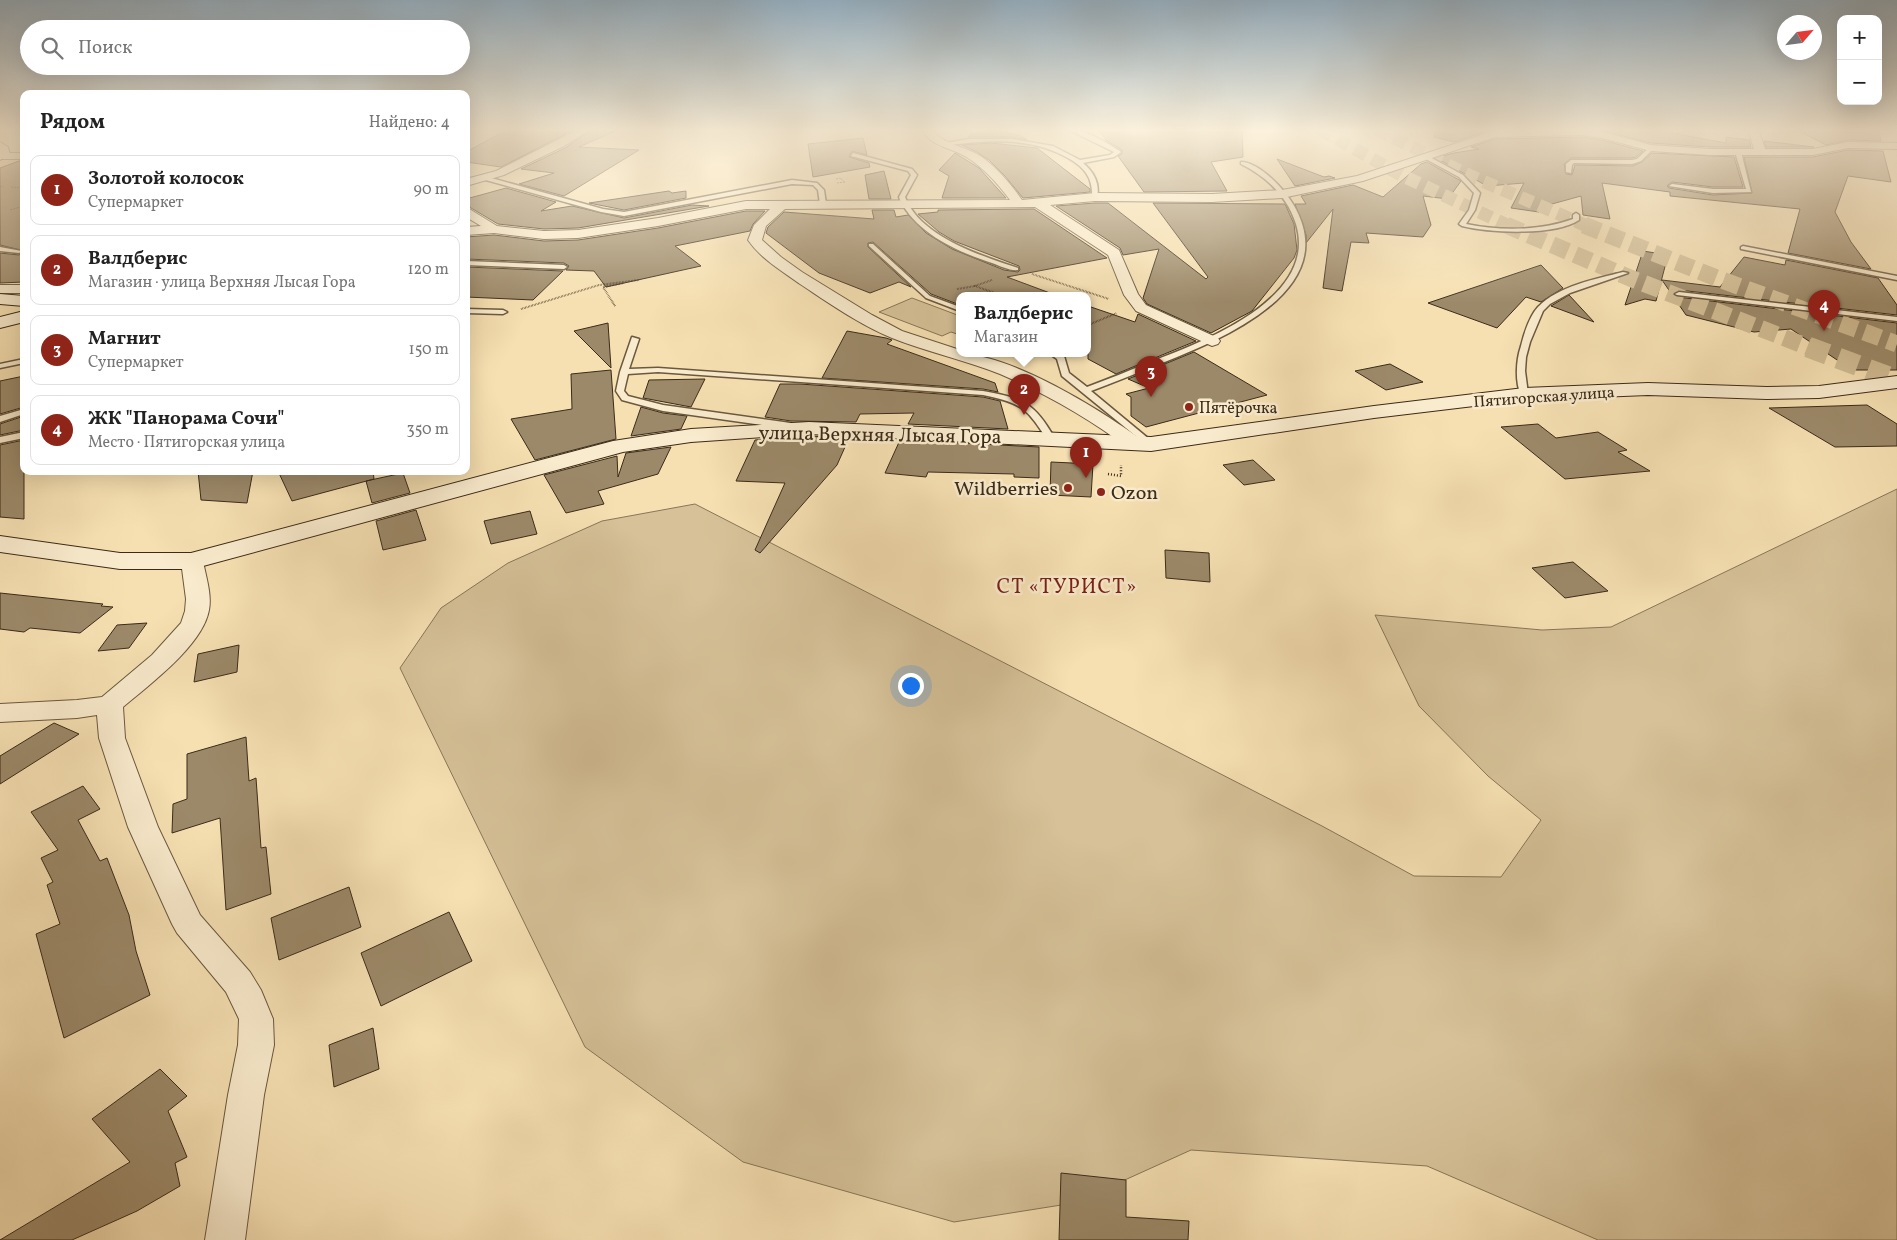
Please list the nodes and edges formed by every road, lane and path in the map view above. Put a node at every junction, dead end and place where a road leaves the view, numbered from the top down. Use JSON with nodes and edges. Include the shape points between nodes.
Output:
{"nodes":[{"id":1,"x":517,"y":187,"type":"edge"},
{"id":2,"x":764,"y":187,"type":"edge"},
{"id":3,"x":820,"y":187,"type":"edge"},
{"id":4,"x":908,"y":187,"type":"edge"},
{"id":5,"x":1007,"y":187,"type":"edge"},
{"id":6,"x":1097,"y":187,"type":"edge"},
{"id":7,"x":1276,"y":187,"type":"edge"},
{"id":8,"x":1319,"y":187,"type":"edge"},
{"id":9,"x":1474,"y":187,"type":"edge"},
{"id":10,"x":1679,"y":187,"type":"edge"},
{"id":11,"x":1748,"y":187,"type":"edge"},
{"id":12,"x":1282,"y":194,"type":"junction"},
{"id":13,"x":1095,"y":198,"type":"junction"},
{"id":14,"x":1038,"y":203,"type":"junction"},
{"id":15,"x":823,"y":204,"type":"junction"},
{"id":16,"x":905,"y":204,"type":"junction"},
{"id":17,"x":1019,"y":204,"type":"junction"},
{"id":18,"x":782,"y":205,"type":"junction"},
{"id":19,"x":20,"y":207,"type":"edge"},
{"id":20,"x":10,"y":210,"type":"dead end"},
{"id":21,"x":470,"y":214,"type":"edge"},
{"id":22,"x":1576,"y":215,"type":"dead end"},
{"id":23,"x":494,"y":229,"type":"junction"},
{"id":24,"x":470,"y":231,"type":"edge"},
{"id":25,"x":871,"y":245,"type":"dead end"},
{"id":26,"x":1743,"y":248,"type":"dead end"},
{"id":27,"x":0,"y":249,"type":"edge"},
{"id":28,"x":19,"y":251,"type":"dead end"},
{"id":29,"x":470,"y":262,"type":"edge"},
{"id":30,"x":564,"y":267,"type":"dead end"},
{"id":31,"x":1016,"y":269,"type":"joint"},
{"id":32,"x":1625,"y":273,"type":"dead end"},
{"id":33,"x":1897,"y":278,"type":"edge"},
{"id":34,"x":639,"y":280,"type":"dead end"},
{"id":35,"x":625,"y":281,"type":"junction"},
{"id":36,"x":0,"y":289,"type":"edge"},
{"id":37,"x":20,"y":289,"type":"edge"},
{"id":38,"x":1088,"y":292,"type":"edge"},
{"id":39,"x":1091,"y":293,"type":"edge"},
{"id":40,"x":1679,"y":294,"type":"dead end"},
{"id":41,"x":0,"y":299,"type":"edge"},
{"id":42,"x":1113,"y":300,"type":"dead end"},
{"id":43,"x":20,"y":301,"type":"edge"},
{"id":44,"x":615,"y":306,"type":"dead end"},
{"id":45,"x":956,"y":308,"type":"edge"},
{"id":46,"x":521,"y":309,"type":"dead end"},
{"id":47,"x":470,"y":310,"type":"edge"},
{"id":48,"x":1123,"y":310,"type":"dead end"},
{"id":49,"x":503,"y":312,"type":"dead end"},
{"id":50,"x":20,"y":317,"type":"edge"},
{"id":51,"x":1897,"y":319,"type":"edge"},
{"id":52,"x":0,"y":323,"type":"edge"},
{"id":53,"x":1091,"y":324,"type":"edge"},
{"id":54,"x":635,"y":339,"type":"dead end"},
{"id":55,"x":1212,"y":341,"type":"junction"},
{"id":56,"x":956,"y":354,"type":"edge"},
{"id":57,"x":965,"y":357,"type":"edge"},
{"id":58,"x":1058,"y":357,"type":"edge"},
{"id":59,"x":20,"y":362,"type":"edge"},
{"id":60,"x":0,"y":366,"type":"edge"},
{"id":61,"x":624,"y":372,"type":"junction"},
{"id":62,"x":1897,"y":382,"type":"edge"},
{"id":63,"x":1085,"y":391,"type":"junction"},
{"id":64,"x":1524,"y":394,"type":"junction"},
{"id":65,"x":20,"y":412,"type":"edge"},
{"id":66,"x":0,"y":419,"type":"edge"},
{"id":67,"x":809,"y":428,"type":"junction"},
{"id":68,"x":20,"y":436,"type":"edge"},
{"id":69,"x":1051,"y":439,"type":"junction"},
{"id":70,"x":1193,"y":439,"type":"joint"},
{"id":71,"x":0,"y":440,"type":"edge"},
{"id":72,"x":1136,"y":449,"type":"junction"},
{"id":73,"x":1108,"y":474,"type":"dead end"},
{"id":74,"x":0,"y":544,"type":"edge"},
{"id":75,"x":192,"y":561,"type":"junction"},
{"id":76,"x":110,"y":704,"type":"junction"},
{"id":77,"x":0,"y":713,"type":"edge"},
{"id":78,"x":225,"y":1240,"type":"edge"}],
"edges":[{"from":1,"to":2,"type":"lane","via":[[624,214]]},
{"from":3,"to":15,"type":"lane"},
{"from":4,"to":16,"type":"lane","via":[[902,197]]},
{"from":5,"to":17,"type":"street"},
{"from":6,"to":13,"type":"lane"},
{"from":7,"to":12,"type":"lane"},
{"from":8,"to":12,"type":"street"},
{"from":9,"to":22,"type":"lane","via":[[1477,192],[1473,212],[1463,222],[1464,225],[1482,229],[1549,227],[1571,223],[1576,220]]},
{"from":10,"to":11,"type":"lane","via":[[1749,191]]},
{"from":12,"to":13,"type":"street","via":[[1212,198]]},
{"from":12,"to":55,"type":"lane","via":[[1296,214],[1302,234],[1301,254],[1294,271],[1281,293],[1257,315]]},
{"from":13,"to":14,"type":"street"},
{"from":14,"to":17,"type":"street"},
{"from":14,"to":55,"type":"street","via":[[1114,253],[1131,295],[1141,308]]},
{"from":15,"to":16,"type":"street"},
{"from":15,"to":18,"type":"street"},
{"from":16,"to":17,"type":"street"},
{"from":16,"to":31,"type":"lane","via":[[945,243]]},
{"from":18,"to":23,"type":"street","via":[[746,205],[578,234],[544,235]]},
{"from":18,"to":56,"type":"street","via":[[756,231],[755,240],[760,249],[880,326]]},
{"from":19,"to":20,"type":"path"},
{"from":21,"to":23,"type":"street"},
{"from":23,"to":24,"type":"street"},
{"from":25,"to":45,"type":"lane","via":[[928,297]]},
{"from":26,"to":33,"type":"lane"},
{"from":27,"to":28,"type":"lane"},
{"from":29,"to":30,"type":"lane"},
{"from":31,"to":38,"type":"path"},
{"from":32,"to":64,"type":"lane","via":[[1583,285],[1540,310],[1523,350],[1520,378]]},
{"from":34,"to":35,"type":"path"},
{"from":35,"to":44,"type":"path","via":[[603,287]]},
{"from":35,"to":46,"type":"path"},
{"from":36,"to":37,"type":"street"},
{"from":39,"to":42,"type":"path"},
{"from":40,"to":51,"type":"lane"},
{"from":41,"to":43,"type":"street"},
{"from":47,"to":49,"type":"lane"},
{"from":48,"to":53,"type":"path"},
{"from":50,"to":52,"type":"street"},
{"from":54,"to":61,"type":"lane"},
{"from":55,"to":63,"type":"lane"},
{"from":57,"to":72,"type":"street","via":[[1012,374],[1087,411],[1111,426]]},
{"from":58,"to":63,"type":"lane","via":[[1065,374]]},
{"from":59,"to":60,"type":"lane"},
{"from":61,"to":67,"type":"lane","via":[[620,390],[625,398],[663,408]]},
{"from":61,"to":69,"type":"lane","via":[[658,370],[983,393],[1016,399],[1041,420]]},
{"from":62,"to":64,"type":"street","name":"Пятигорская улица","via":[[1819,392],[1767,394],[1648,389]]},
{"from":63,"to":72,"type":"lane"},
{"from":64,"to":70,"type":"street","name":"Пятигорская улица"},
{"from":65,"to":66,"type":"lane"},
{"from":67,"to":69,"type":"street","name":"улица Верхняя Лысая Гора"},
{"from":67,"to":75,"type":"street","name":"улица Верхняя Лысая Гора","via":[[683,436],[620,446]]},
{"from":68,"to":71,"type":"lane"},
{"from":69,"to":72,"type":"street","name":"улица Верхняя Лысая Гора"},
{"from":70,"to":72,"type":"street","name":"улица Верхняя Лысая Гора"},
{"from":72,"to":73,"type":"path","via":[[1121,476]]},
{"from":74,"to":75,"type":"street","name":"улица Верхняя Лысая Гора","via":[[113,561]]},
{"from":75,"to":76,"type":"street","via":[[197,612],[191,628],[176,647]]},
{"from":76,"to":77,"type":"street"},
{"from":76,"to":78,"type":"street","via":[[112,738],[143,827],[188,924],[238,982],[256,1019],[256,1045]]}]}
